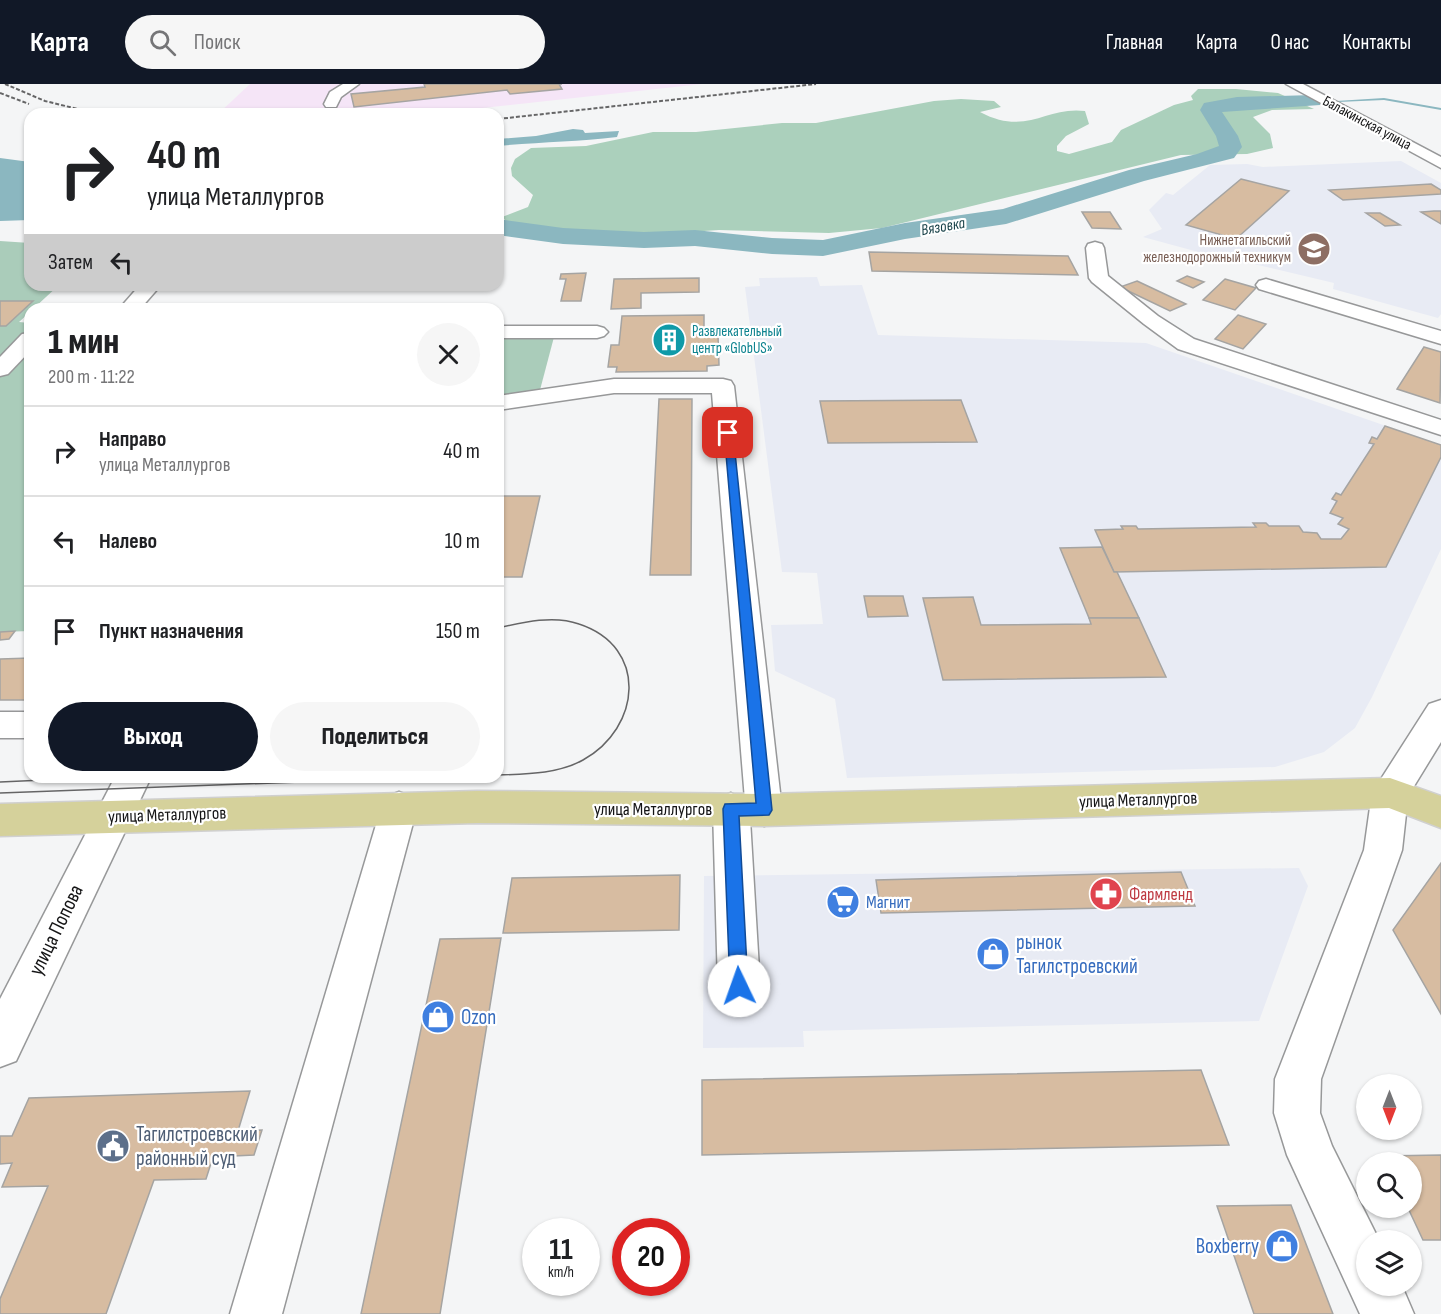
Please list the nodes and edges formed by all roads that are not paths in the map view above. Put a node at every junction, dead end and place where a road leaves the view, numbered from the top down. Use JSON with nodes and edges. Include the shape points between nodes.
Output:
{"nodes":[{"id":1,"x":352,"y":84,"type":"edge"},
{"id":2,"x":361,"y":84,"type":"edge"},
{"id":3,"x":1320,"y":84,"type":"edge"},
{"id":4,"x":1294,"y":85,"type":"edge"},
{"id":5,"x":331,"y":104,"type":"dead end"},
{"id":6,"x":1441,"y":163,"type":"edge"},
{"id":7,"x":1095,"y":248,"type":"dead end"},
{"id":8,"x":1266,"y":285,"type":"dead end"},
{"id":9,"x":146,"y":291,"type":"edge"},
{"id":10,"x":134,"y":303,"type":"edge"},
{"id":11,"x":504,"y":332,"type":"edge"},
{"id":12,"x":597,"y":332,"type":"dead end"},
{"id":13,"x":1441,"y":338,"type":"edge"},
{"id":14,"x":24,"y":345,"type":"edge"},
{"id":15,"x":0,"y":369,"type":"edge"},
{"id":16,"x":504,"y":402,"type":"edge"},
{"id":17,"x":1441,"y":428,"type":"edge"},
{"id":18,"x":1441,"y":713,"type":"edge"},
{"id":19,"x":24,"y":725,"type":"edge"},
{"id":20,"x":0,"y":726,"type":"edge"},
{"id":21,"x":130,"y":783,"type":"edge"},
{"id":22,"x":1390,"y":793,"type":"junction"},
{"id":23,"x":399,"y":808,"type":"junction"},
{"id":24,"x":747,"y":810,"type":"junction"},
{"id":25,"x":1441,"y":812,"type":"edge"},
{"id":26,"x":114,"y":817,"type":"junction"},
{"id":27,"x":0,"y":820,"type":"edge"},
{"id":28,"x":739,"y":986,"type":"dead end"},
{"id":29,"x":0,"y":1045,"type":"edge"},
{"id":30,"x":1356,"y":1249,"type":"edge"},
{"id":31,"x":1379,"y":1296,"type":"edge"},
{"id":32,"x":256,"y":1314,"type":"edge"},
{"id":33,"x":1388,"y":1314,"type":"edge"}],
"edges":[{"from":1,"to":2,"type":"street"},
{"from":1,"to":5,"type":"street","via":[[335,95]]},
{"from":3,"to":4,"type":"street"},
{"from":4,"to":6,"type":"street","name":"Балакинская улица"},
{"from":7,"to":17,"type":"street","via":[[1099,278],[1186,344]]},
{"from":8,"to":13,"type":"street"},
{"from":9,"to":10,"type":"street"},
{"from":11,"to":12,"type":"street"},
{"from":14,"to":15,"type":"street"},
{"from":16,"to":24,"type":"street","via":[[614,386],[723,386]]},
{"from":18,"to":22,"type":"street"},
{"from":19,"to":20,"type":"street"},
{"from":21,"to":26,"type":"street","name":"улица Попова"},
{"from":22,"to":24,"type":"main road","name":"улица Металлургов"},
{"from":22,"to":25,"type":"main road"},
{"from":22,"to":30,"type":"street","via":[[1383,850],[1298,1079],[1297,1113],[1311,1155]]},
{"from":23,"to":24,"type":"main road","name":"улица Металлургов"},
{"from":23,"to":26,"type":"main road","name":"улица Металлургов"},
{"from":23,"to":32,"type":"street"},
{"from":24,"to":28,"type":"street"},
{"from":26,"to":27,"type":"main road","name":"улица Металлургов"},
{"from":26,"to":29,"type":"street","name":"улица Попова"},
{"from":31,"to":33,"type":"street"}]}
